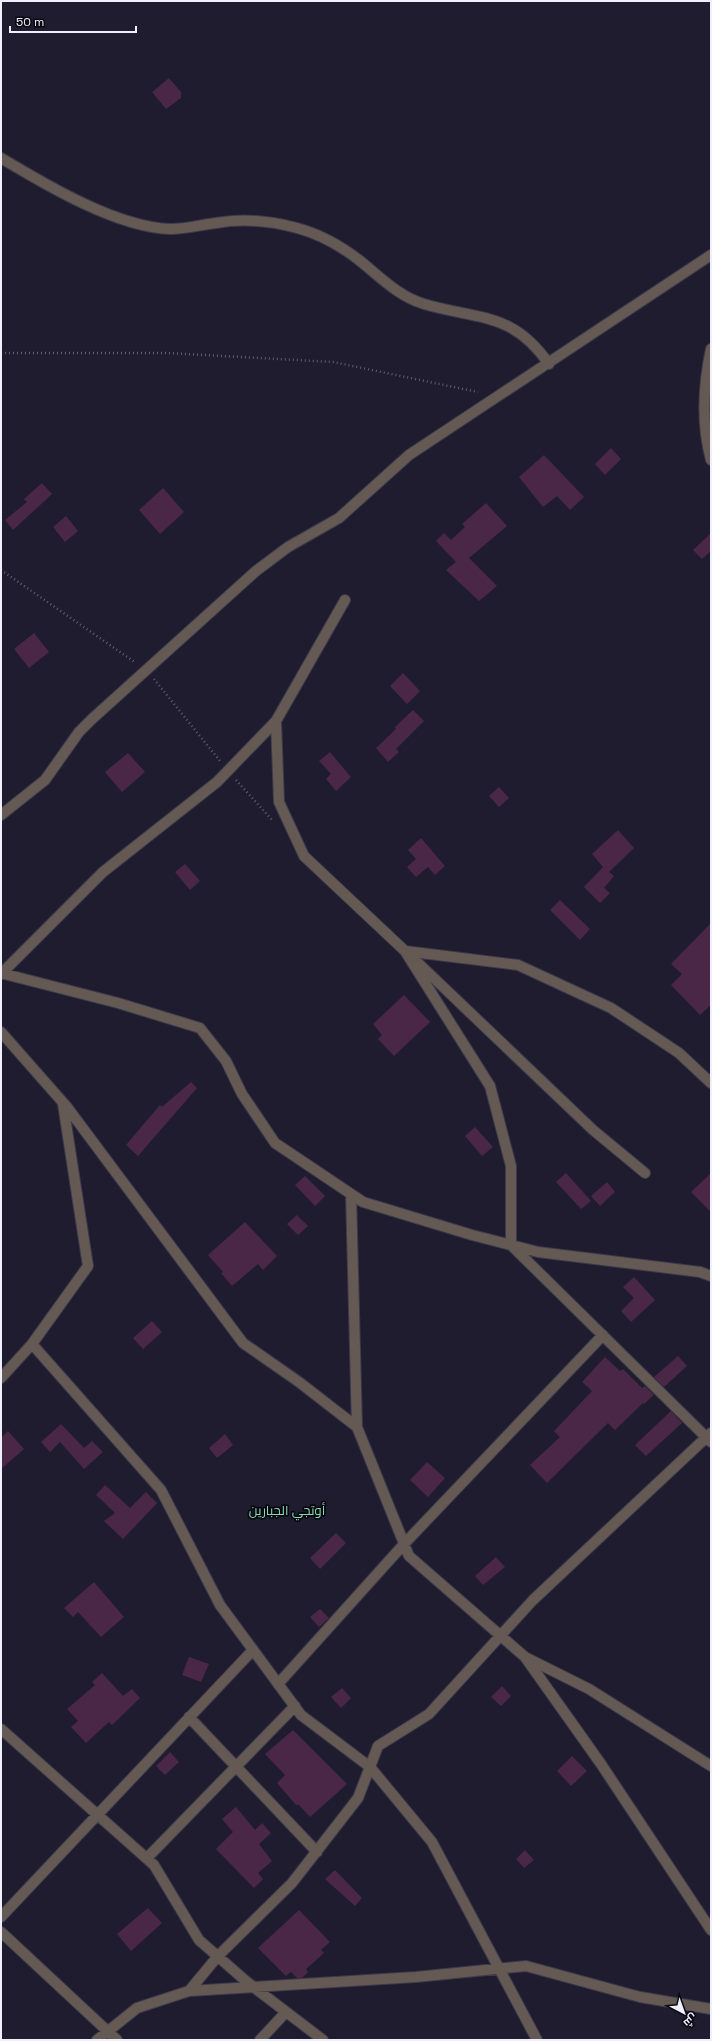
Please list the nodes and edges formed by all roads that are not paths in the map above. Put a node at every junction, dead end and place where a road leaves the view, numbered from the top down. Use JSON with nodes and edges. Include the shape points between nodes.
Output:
{"nodes":[{"id":1,"x":1,"y":158,"type":"edge"},
{"id":2,"x":711,"y":256,"type":"edge"},
{"id":3,"x":711,"y":349,"type":"edge"},
{"id":4,"x":548,"y":364,"type":"junction"},
{"id":5,"x":711,"y":460,"type":"edge"},
{"id":6,"x":346,"y":600,"type":"dead end"},
{"id":7,"x":276,"y":721,"type":"junction"},
{"id":8,"x":1,"y":815,"type":"edge"},
{"id":9,"x":405,"y":951,"type":"junction"},
{"id":10,"x":1,"y":974,"type":"edge"},
{"id":11,"x":1,"y":1032,"type":"edge"},
{"id":12,"x":711,"y":1083,"type":"edge"},
{"id":13,"x":63,"y":1103,"type":"junction"},
{"id":14,"x":645,"y":1173,"type":"dead end"},
{"id":15,"x":352,"y":1194,"type":"junction"},
{"id":16,"x":510,"y":1245,"type":"junction"},
{"id":17,"x":711,"y":1276,"type":"edge"},
{"id":18,"x":602,"y":1335,"type":"junction"},
{"id":19,"x":32,"y":1344,"type":"junction"},
{"id":20,"x":1,"y":1378,"type":"edge"},
{"id":21,"x":357,"y":1427,"type":"junction"},
{"id":22,"x":710,"y":1437,"type":"edge"},
{"id":23,"x":404,"y":1544,"type":"junction"},
{"id":24,"x":500,"y":1635,"type":"junction"},
{"id":25,"x":253,"y":1650,"type":"junction"},
{"id":26,"x":525,"y":1657,"type":"junction"},
{"id":27,"x":278,"y":1684,"type":"junction"},
{"id":28,"x":295,"y":1706,"type":"junction"},
{"id":29,"x":189,"y":1717,"type":"junction"},
{"id":30,"x":1,"y":1729,"type":"edge"},
{"id":31,"x":1,"y":1737,"type":"edge"},
{"id":32,"x":14,"y":1741,"type":"junction"},
{"id":33,"x":236,"y":1766,"type":"junction"},
{"id":34,"x":711,"y":1766,"type":"edge"},
{"id":35,"x":370,"y":1767,"type":"junction"},
{"id":36,"x":97,"y":1815,"type":"junction"},
{"id":37,"x":317,"y":1852,"type":"junction"},
{"id":38,"x":147,"y":1858,"type":"junction"},
{"id":39,"x":1,"y":1917,"type":"edge"},
{"id":40,"x":711,"y":1930,"type":"edge"},
{"id":41,"x":1,"y":1932,"type":"edge"},
{"id":42,"x":218,"y":1956,"type":"junction"},
{"id":43,"x":499,"y":1969,"type":"junction"},
{"id":44,"x":255,"y":1988,"type":"junction"},
{"id":45,"x":189,"y":1991,"type":"junction"},
{"id":46,"x":711,"y":2009,"type":"edge"},
{"id":47,"x":286,"y":2012,"type":"junction"},
{"id":48,"x":108,"y":2031,"type":"junction"},
{"id":49,"x":97,"y":2040,"type":"edge"},
{"id":50,"x":117,"y":2040,"type":"edge"},
{"id":51,"x":260,"y":2040,"type":"edge"},
{"id":52,"x":323,"y":2040,"type":"edge"},
{"id":53,"x":537,"y":2040,"type":"edge"}],
"edges":[{"from":1,"to":4,"type":"street","via":[[52,188],[140,225],[185,228],[215,223],[256,221],[291,226],[319,236],[358,259],[394,288],[423,304],[488,318],[518,331],[530,340]]},
{"from":2,"to":4,"type":"street"},
{"from":3,"to":5,"type":"street","via":[[704,411]]},
{"from":4,"to":8,"type":"street","via":[[409,455],[339,518],[288,547],[256,571],[79,732],[45,780]]},
{"from":6,"to":7,"type":"street"},
{"from":7,"to":9,"type":"street","via":[[279,802],[304,856]]},
{"from":7,"to":10,"type":"street","via":[[217,782],[103,872]]},
{"from":9,"to":12,"type":"street","via":[[518,965],[611,1008],[679,1053]]},
{"from":9,"to":14,"type":"street","via":[[593,1130]]},
{"from":9,"to":16,"type":"street","via":[[490,1086],[511,1166]]},
{"from":10,"to":15,"type":"street","via":[[118,1003],[200,1028],[226,1061],[242,1094],[276,1143]]},
{"from":11,"to":13,"type":"street"},
{"from":13,"to":19,"type":"street","via":[[88,1266]]},
{"from":13,"to":21,"type":"street","via":[[243,1343]]},
{"from":15,"to":16,"type":"street","via":[[363,1202]]},
{"from":15,"to":21,"type":"street"},
{"from":16,"to":17,"type":"street","via":[[538,1252],[700,1272]]},
{"from":16,"to":18,"type":"street"},
{"from":18,"to":22,"type":"street"},
{"from":18,"to":23,"type":"street"},
{"from":19,"to":20,"type":"street"},
{"from":19,"to":25,"type":"street","via":[[161,1490],[220,1605]]},
{"from":21,"to":23,"type":"street"},
{"from":22,"to":24,"type":"street","via":[[533,1600]]},
{"from":23,"to":24,"type":"street","via":[[409,1556]]},
{"from":23,"to":27,"type":"street"},
{"from":24,"to":26,"type":"street"},
{"from":24,"to":35,"type":"street","via":[[429,1714],[378,1746]]},
{"from":25,"to":27,"type":"street"},
{"from":25,"to":29,"type":"street"},
{"from":26,"to":34,"type":"street","via":[[589,1689]]},
{"from":26,"to":40,"type":"street","via":[[601,1764]]},
{"from":27,"to":28,"type":"street"},
{"from":28,"to":33,"type":"street"},
{"from":28,"to":35,"type":"street","via":[[301,1715]]},
{"from":29,"to":33,"type":"street"},
{"from":29,"to":36,"type":"street"},
{"from":30,"to":32,"type":"street"},
{"from":31,"to":32,"type":"street"},
{"from":32,"to":36,"type":"street"},
{"from":33,"to":37,"type":"street"},
{"from":33,"to":38,"type":"street"},
{"from":35,"to":37,"type":"street","via":[[358,1798]]},
{"from":35,"to":43,"type":"street","via":[[432,1842]]},
{"from":36,"to":38,"type":"street"},
{"from":36,"to":39,"type":"street"},
{"from":37,"to":42,"type":"street","via":[[292,1883]]},
{"from":38,"to":42,"type":"street","via":[[154,1865],[199,1940]]},
{"from":41,"to":48,"type":"street"},
{"from":42,"to":44,"type":"street"},
{"from":42,"to":45,"type":"street"},
{"from":43,"to":44,"type":"street"},
{"from":43,"to":46,"type":"street","via":[[526,1966],[640,1997]]},
{"from":43,"to":53,"type":"street"},
{"from":44,"to":45,"type":"street"},
{"from":44,"to":47,"type":"street"},
{"from":45,"to":48,"type":"street","via":[[137,2008]]},
{"from":47,"to":51,"type":"street"},
{"from":47,"to":52,"type":"street"},
{"from":48,"to":49,"type":"street"},
{"from":48,"to":50,"type":"street"}]}
